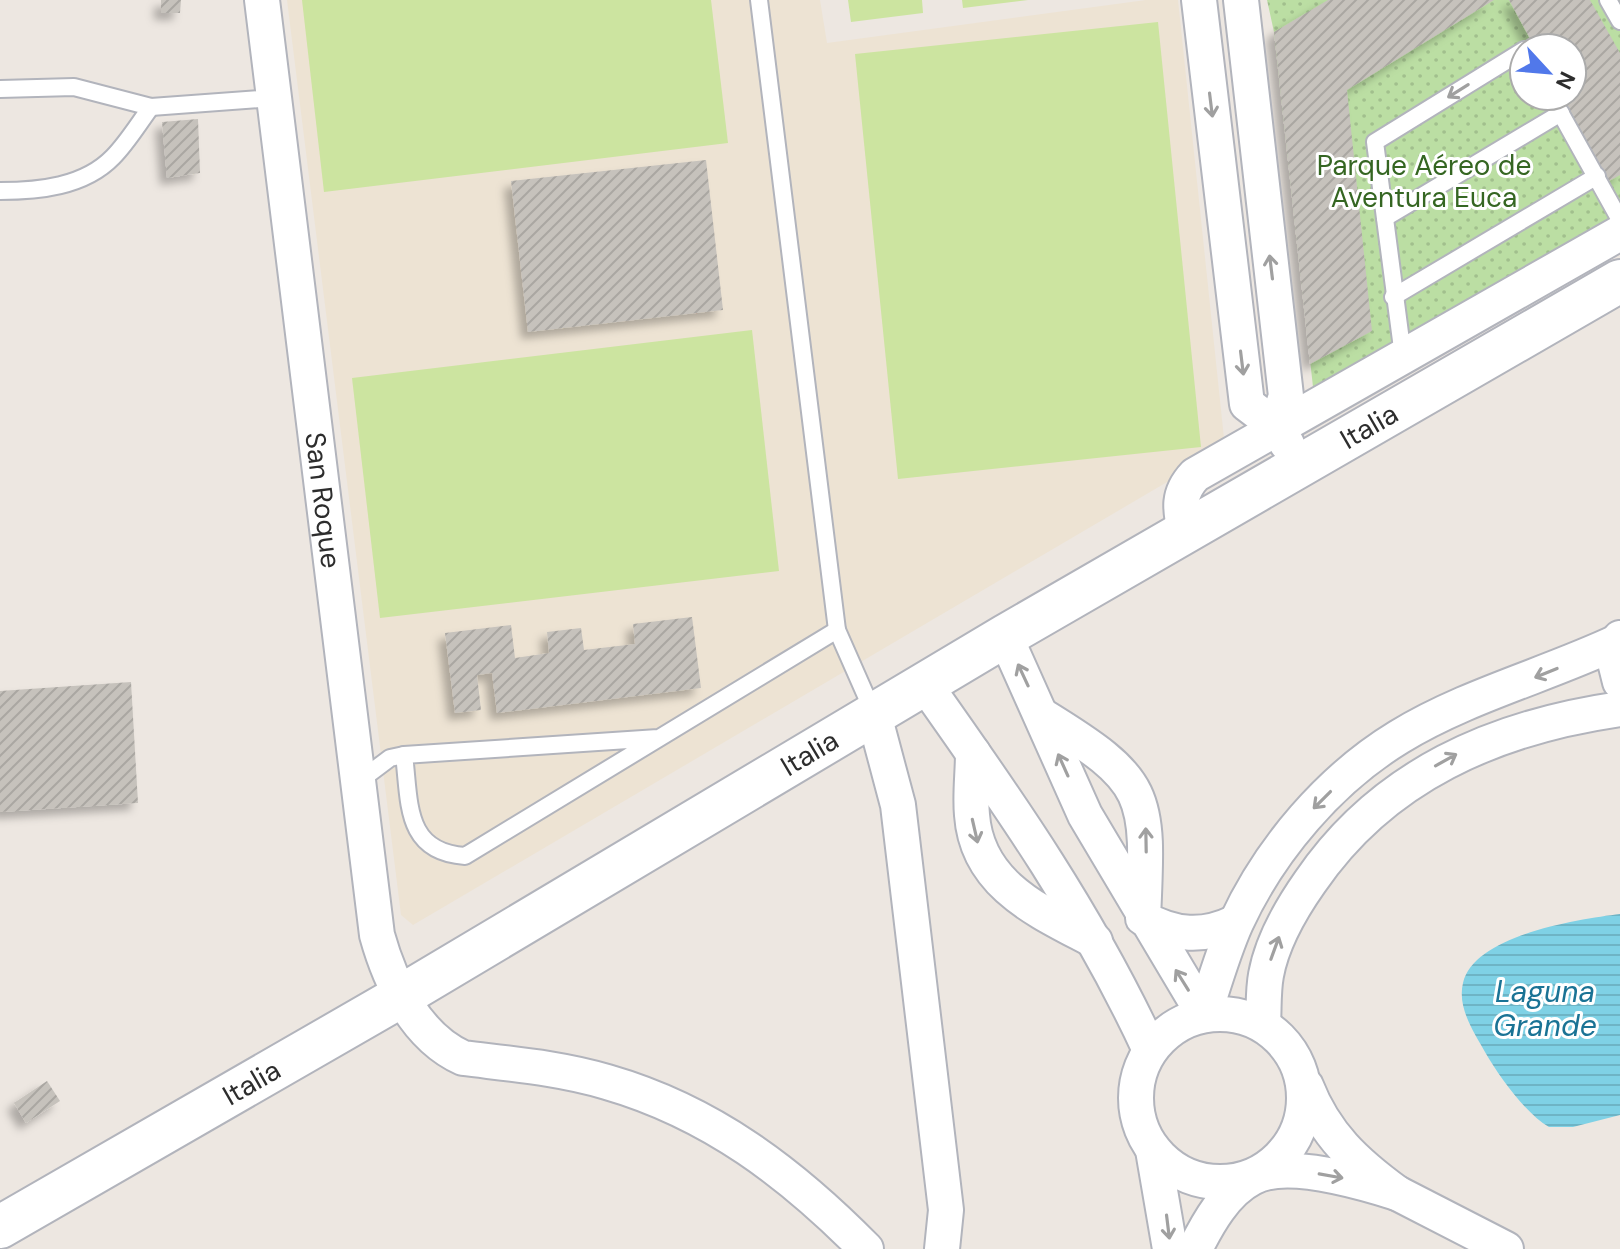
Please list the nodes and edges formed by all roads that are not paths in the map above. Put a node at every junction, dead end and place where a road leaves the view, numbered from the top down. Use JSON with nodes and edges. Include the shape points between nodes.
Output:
{"nodes":[{"id":1,"x":262,"y":0,"type":"edge"},
{"id":2,"x":759,"y":0,"type":"edge"},
{"id":3,"x":1199,"y":0,"type":"edge"},
{"id":4,"x":1241,"y":0,"type":"edge"},
{"id":5,"x":1608,"y":0,"type":"edge"},
{"id":6,"x":1620,"y":21,"type":"edge"},
{"id":7,"x":1508,"y":60,"type":"edge"},
{"id":8,"x":1248,"y":63,"type":"junction"},
{"id":9,"x":1207,"y":65,"type":"junction"},
{"id":10,"x":0,"y":89,"type":"edge"},
{"id":11,"x":273,"y":98,"type":"junction"},
{"id":12,"x":151,"y":107,"type":"junction"},
{"id":13,"x":1561,"y":113,"type":"joint"},
{"id":14,"x":1597,"y":176,"type":"junction"},
{"id":15,"x":0,"y":191,"type":"edge"},
{"id":16,"x":1385,"y":218,"type":"junction"},
{"id":17,"x":1620,"y":220,"type":"edge"},
{"id":18,"x":1620,"y":233,"type":"edge"},
{"id":19,"x":1620,"y":281,"type":"edge"},
{"id":20,"x":1393,"y":297,"type":"junction"},
{"id":21,"x":1403,"y":356,"type":"junction"},
{"id":22,"x":1276,"y":426,"type":"junction"},
{"id":23,"x":1301,"y":465,"type":"junction"},
{"id":24,"x":1185,"y":533,"type":"junction"},
{"id":25,"x":837,"y":630,"type":"junction"},
{"id":26,"x":1005,"y":636,"type":"junction"},
{"id":27,"x":1619,"y":640,"type":"edge"},
{"id":28,"x":1620,"y":682,"type":"edge"},
{"id":29,"x":926,"y":686,"type":"junction"},
{"id":30,"x":1620,"y":709,"type":"edge"},
{"id":31,"x":874,"y":715,"type":"junction"},
{"id":32,"x":1041,"y":715,"type":"junction"},
{"id":33,"x":658,"y":738,"type":"junction"},
{"id":34,"x":973,"y":753,"type":"junction"},
{"id":35,"x":404,"y":755,"type":"junction"},
{"id":36,"x":357,"y":783,"type":"junction"},
{"id":37,"x":1143,"y":918,"type":"junction"},
{"id":38,"x":1236,"y":922,"type":"junction"},
{"id":39,"x":1096,"y":942,"type":"junction"},
{"id":40,"x":403,"y":995,"type":"junction"},
{"id":41,"x":1204,"y":1015,"type":"junction"},
{"id":42,"x":1263,"y":1024,"type":"junction"},
{"id":43,"x":1150,"y":1050,"type":"junction"},
{"id":44,"x":1300,"y":1069,"type":"junction"},
{"id":45,"x":1153,"y":1150,"type":"junction"},
{"id":46,"x":1253,"y":1176,"type":"junction"},
{"id":47,"x":1397,"y":1193,"type":"junction"},
{"id":48,"x":0,"y":1227,"type":"edge"},
{"id":49,"x":866,"y":1249,"type":"edge"},
{"id":50,"x":942,"y":1249,"type":"edge"},
{"id":51,"x":1170,"y":1249,"type":"edge"},
{"id":52,"x":1195,"y":1249,"type":"edge"},
{"id":53,"x":1506,"y":1249,"type":"edge"}],
"edges":[{"from":1,"to":11,"type":"street","name":"San Roque"},
{"from":2,"to":25,"type":"lane"},
{"from":3,"to":9,"type":"street"},
{"from":4,"to":8,"type":"street"},
{"from":5,"to":6,"type":"lane"},
{"from":7,"to":16,"type":"lane","one_way":true,"via":[[1375,142]]},
{"from":8,"to":9,"type":"street","via":[[1223,60]]},
{"from":22,"to":8,"type":"street","one_way":true,"via":[[1286,396]]},
{"from":9,"to":22,"type":"street","one_way":true,"via":[[1247,404]]},
{"from":10,"to":12,"type":"lane","via":[[74,87]]},
{"from":11,"to":12,"type":"lane"},
{"from":11,"to":36,"type":"street","name":"San Roque"},
{"from":12,"to":15,"type":"lane","via":[[111,159],[69,184]]},
{"from":13,"to":14,"type":"lane"},
{"from":13,"to":16,"type":"lane"},
{"from":14,"to":17,"type":"lane"},
{"from":14,"to":20,"type":"lane"},
{"from":16,"to":20,"type":"lane"},
{"from":18,"to":21,"type":"street"},
{"from":19,"to":23,"type":"street","name":"Italia"},
{"from":20,"to":21,"type":"lane"},
{"from":21,"to":22,"type":"street"},
{"from":22,"to":23,"type":"street"},
{"from":22,"to":24,"type":"street","via":[[1195,475],[1183,488],[1179,503]]},
{"from":23,"to":24,"type":"street","name":"Italia"},
{"from":24,"to":26,"type":"street","name":"Italia"},
{"from":25,"to":31,"type":"lane"},
{"from":25,"to":33,"type":"lane"},
{"from":26,"to":29,"type":"street","name":"Italia"},
{"from":32,"to":26,"type":"street","one_way":true},
{"from":27,"to":28,"type":"street","via":[[1614,658]]},
{"from":27,"to":38,"type":"street","one_way":true,"via":[[1400,736],[1354,769],[1276,855]]},
{"from":29,"to":31,"type":"street","name":"Italia"},
{"from":29,"to":34,"type":"street"},
{"from":42,"to":30,"type":"street","one_way":true,"via":[[1266,976],[1275,944],[1299,896],[1333,848],[1369,812],[1415,777],[1463,751],[1569,717]]},
{"from":31,"to":40,"type":"street","name":"Italia"},
{"from":31,"to":50,"type":"street","via":[[898,805],[946,1210]]},
{"from":37,"to":32,"type":"street","one_way":true,"via":[[1085,815]]},
{"from":37,"to":32,"type":"street","one_way":true,"via":[[1146,827],[1132,786],[1110,759]]},
{"from":33,"to":35,"type":"lane"},
{"from":33,"to":35,"type":"lane","via":[[465,856],[446,855],[420,838]]},
{"from":34,"to":39,"type":"street","via":[[1038,845]]},
{"from":34,"to":39,"type":"street","one_way":true,"via":[[972,816],[978,844],[994,875],[1026,904]]},
{"from":35,"to":36,"type":"lane","via":[[382,762]]},
{"from":36,"to":40,"type":"street","name":"San Roque","via":[[377,935]]},
{"from":37,"to":38,"type":"street","via":[[1160,928],[1199,934]]},
{"from":41,"to":37,"type":"street","one_way":true},
{"from":38,"to":41,"type":"street"},
{"from":39,"to":43,"type":"street"},
{"from":40,"to":48,"type":"street","name":"Italia"},
{"from":40,"to":49,"type":"street","name":"San Roque","via":[[430,1037],[463,1058],[607,1081],[701,1119],[781,1170]]},
{"from":41,"to":42,"type":"street","via":[[1234,1015]]},
{"from":41,"to":43,"type":"street","via":[[1165,1034]]},
{"from":42,"to":44,"type":"street","via":[[1279,1036]]},
{"from":43,"to":45,"type":"street","via":[[1135,1101],[1140,1127]]},
{"from":44,"to":46,"type":"street","via":[[1305,1095],[1292,1144]]},
{"from":44,"to":47,"type":"street","via":[[1316,1112],[1337,1145]]},
{"from":45,"to":46,"type":"street","via":[[1173,1169],[1198,1181],[1226,1183]]},
{"from":45,"to":51,"type":"street","one_way":true},
{"from":46,"to":47,"type":"street","one_way":true,"via":[[1314,1173]]},
{"from":46,"to":52,"type":"street","via":[[1228,1196]]},
{"from":47,"to":53,"type":"street"}]}
